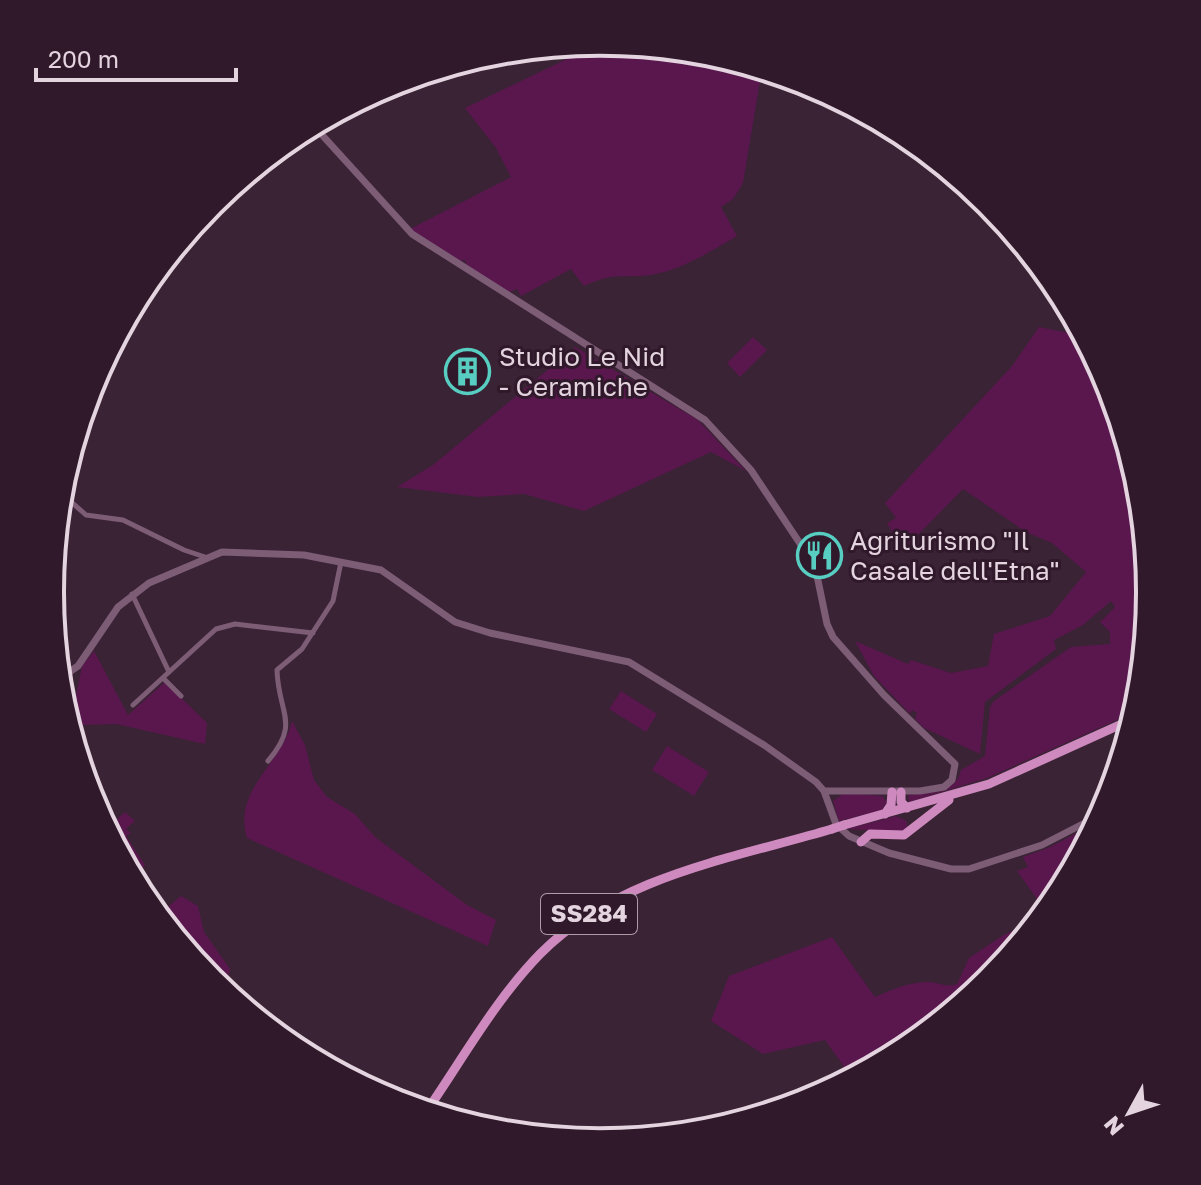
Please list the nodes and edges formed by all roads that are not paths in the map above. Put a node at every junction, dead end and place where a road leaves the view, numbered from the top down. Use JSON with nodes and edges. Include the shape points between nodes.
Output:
{"nodes":[{"id":1,"x":321,"y":134,"type":"edge"},
{"id":2,"x":72,"y":502,"type":"edge"},
{"id":3,"x":205,"y":557,"type":"junction"},
{"id":4,"x":342,"y":561,"type":"junction"},
{"id":5,"x":132,"y":594,"type":"junction"},
{"id":6,"x":313,"y":633,"type":"junction"},
{"id":7,"x":70,"y":671,"type":"edge"},
{"id":8,"x":169,"y":672,"type":"junction"},
{"id":9,"x":163,"y":678,"type":"junction"},
{"id":10,"x":181,"y":696,"type":"dead end"},
{"id":11,"x":133,"y":705,"type":"dead end"},
{"id":12,"x":1120,"y":725,"type":"edge"},
{"id":13,"x":268,"y":761,"type":"dead end"},
{"id":14,"x":824,"y":791,"type":"junction"},
{"id":15,"x":896,"y":792,"type":"junction"},
{"id":16,"x":965,"y":792,"type":"junction"},
{"id":17,"x":902,"y":809,"type":"junction"},
{"id":18,"x":884,"y":814,"type":"junction"},
{"id":19,"x":1085,"y":823,"type":"edge"},
{"id":20,"x":904,"y":835,"type":"junction"},
{"id":21,"x":861,"y":842,"type":"junction"},
{"id":22,"x":433,"y":1102,"type":"edge"}],
"edges":[{"from":1,"to":15,"type":"street","via":[[412,234],[697,414],[743,460],[819,573],[833,637],[955,764],[955,775],[944,787]]},
{"from":2,"to":3,"type":"street","via":[[86,515],[123,520]]},
{"from":3,"to":4,"type":"street","via":[[252,551]]},
{"from":3,"to":5,"type":"street"},
{"from":4,"to":6,"type":"street","via":[[333,601]]},
{"from":4,"to":14,"type":"street","via":[[390,575],[455,622],[629,662],[764,745]]},
{"from":5,"to":7,"type":"street"},
{"from":5,"to":8,"type":"street"},
{"from":6,"to":8,"type":"street","via":[[230,624],[210,633]]},
{"from":6,"to":13,"type":"street","via":[[277,670],[280,706],[288,725]]},
{"from":8,"to":9,"type":"street"},
{"from":9,"to":10,"type":"street"},
{"from":9,"to":11,"type":"street"},
{"from":12,"to":16,"type":"main road"},
{"from":14,"to":15,"type":"street"},
{"from":14,"to":21,"type":"street","via":[[836,824]]},
{"from":15,"to":17,"type":"main road"},
{"from":15,"to":18,"type":"main road"},
{"from":16,"to":17,"type":"main road"},
{"from":16,"to":20,"type":"main road"},
{"from":17,"to":18,"type":"main road"},
{"from":17,"to":20,"type":"main road","via":[[911,821]]},
{"from":18,"to":22,"type":"main road","number":"SS284","bridge":true,"via":[[653,882],[610,901],[578,922],[522,973]]},
{"from":19,"to":21,"type":"street","via":[[1042,845],[969,869],[933,866]]},
{"from":20,"to":21,"type":"main road","via":[[870,834]]}]}
